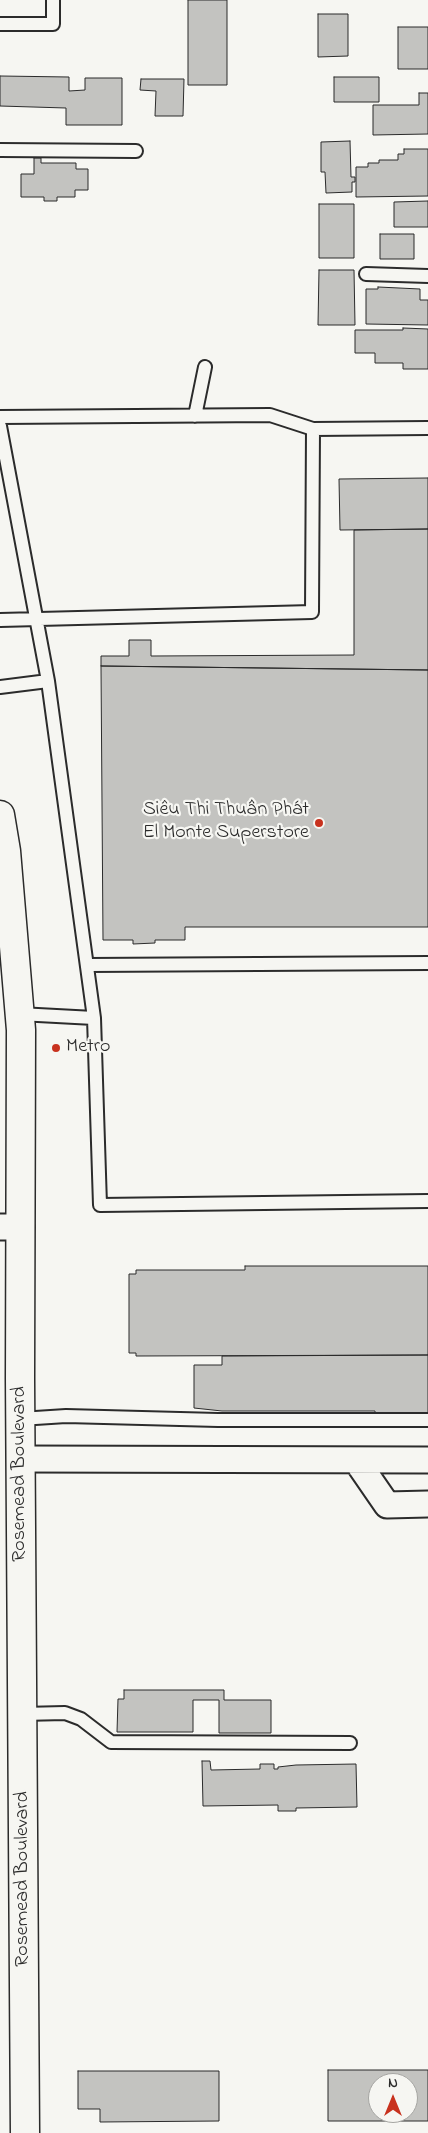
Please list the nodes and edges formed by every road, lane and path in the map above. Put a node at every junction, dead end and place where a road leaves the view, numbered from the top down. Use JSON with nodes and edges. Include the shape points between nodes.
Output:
{"nodes":[{"id":1,"x":53,"y":0,"type":"edge"},
{"id":2,"x":0,"y":24,"type":"edge"},
{"id":3,"x":0,"y":150,"type":"edge"},
{"id":4,"x":136,"y":151,"type":"dead end"},
{"id":5,"x":366,"y":274,"type":"dead end"},
{"id":6,"x":428,"y":276,"type":"edge"},
{"id":7,"x":205,"y":367,"type":"dead end"},
{"id":8,"x":195,"y":416,"type":"junction"},
{"id":9,"x":0,"y":417,"type":"edge"},
{"id":10,"x":0,"y":426,"type":"edge"},
{"id":11,"x":428,"y":428,"type":"edge"},
{"id":12,"x":313,"y":429,"type":"junction"},
{"id":13,"x":37,"y":619,"type":"junction"},
{"id":14,"x":0,"y":620,"type":"edge"},
{"id":15,"x":48,"y":681,"type":"junction"},
{"id":16,"x":0,"y":687,"type":"edge"},
{"id":17,"x":0,"y":815,"type":"edge"},
{"id":18,"x":428,"y":963,"type":"edge"},
{"id":19,"x":88,"y":965,"type":"junction"},
{"id":20,"x":19,"y":1014,"type":"junction"},
{"id":21,"x":94,"y":1018,"type":"junction"},
{"id":22,"x":428,"y":1201,"type":"edge"},
{"id":23,"x":10,"y":1227,"type":"edge"},
{"id":24,"x":20,"y":1419,"type":"junction"},
{"id":25,"x":428,"y":1420,"type":"edge"},
{"id":26,"x":20,"y":1459,"type":"junction"},
{"id":27,"x":356,"y":1460,"type":"junction"},
{"id":28,"x":428,"y":1460,"type":"edge"},
{"id":29,"x":428,"y":1504,"type":"edge"},
{"id":30,"x":22,"y":1714,"type":"junction"},
{"id":31,"x":350,"y":1743,"type":"dead end"},
{"id":32,"x":25,"y":2133,"type":"edge"}],
"edges":[{"from":1,"to":2,"type":"lane","via":[[54,24]]},
{"from":3,"to":4,"type":"lane"},
{"from":5,"to":6,"type":"lane"},
{"from":7,"to":8,"type":"lane"},
{"from":8,"to":9,"type":"lane"},
{"from":8,"to":12,"type":"lane","via":[[270,415]]},
{"from":10,"to":13,"type":"lane"},
{"from":11,"to":12,"type":"lane"},
{"from":12,"to":13,"type":"lane","via":[[312,612]]},
{"from":13,"to":14,"type":"lane"},
{"from":13,"to":15,"type":"lane"},
{"from":15,"to":16,"type":"lane"},
{"from":15,"to":19,"type":"lane"},
{"from":17,"to":20,"type":"main road","name":"Rosemead Boulevard","via":[[6,851]]},
{"from":18,"to":19,"type":"lane"},
{"from":19,"to":21,"type":"lane"},
{"from":20,"to":21,"type":"lane"},
{"from":20,"to":23,"type":"main road","name":"Rosemead Boulevard"},
{"from":21,"to":22,"type":"lane","via":[[100,1205]]},
{"from":23,"to":24,"type":"main road","name":"Rosemead Boulevard"},
{"from":24,"to":25,"type":"lane","via":[[66,1416]]},
{"from":24,"to":26,"type":"main road","name":"Rosemead Boulevard"},
{"from":26,"to":27,"type":"street"},
{"from":26,"to":30,"type":"main road","name":"Rosemead Boulevard"},
{"from":27,"to":28,"type":"street"},
{"from":27,"to":29,"type":"street","via":[[387,1505]]},
{"from":30,"to":31,"type":"lane","via":[[65,1713],[81,1719],[111,1742]]},
{"from":30,"to":32,"type":"main road","name":"Rosemead Boulevard"}]}
